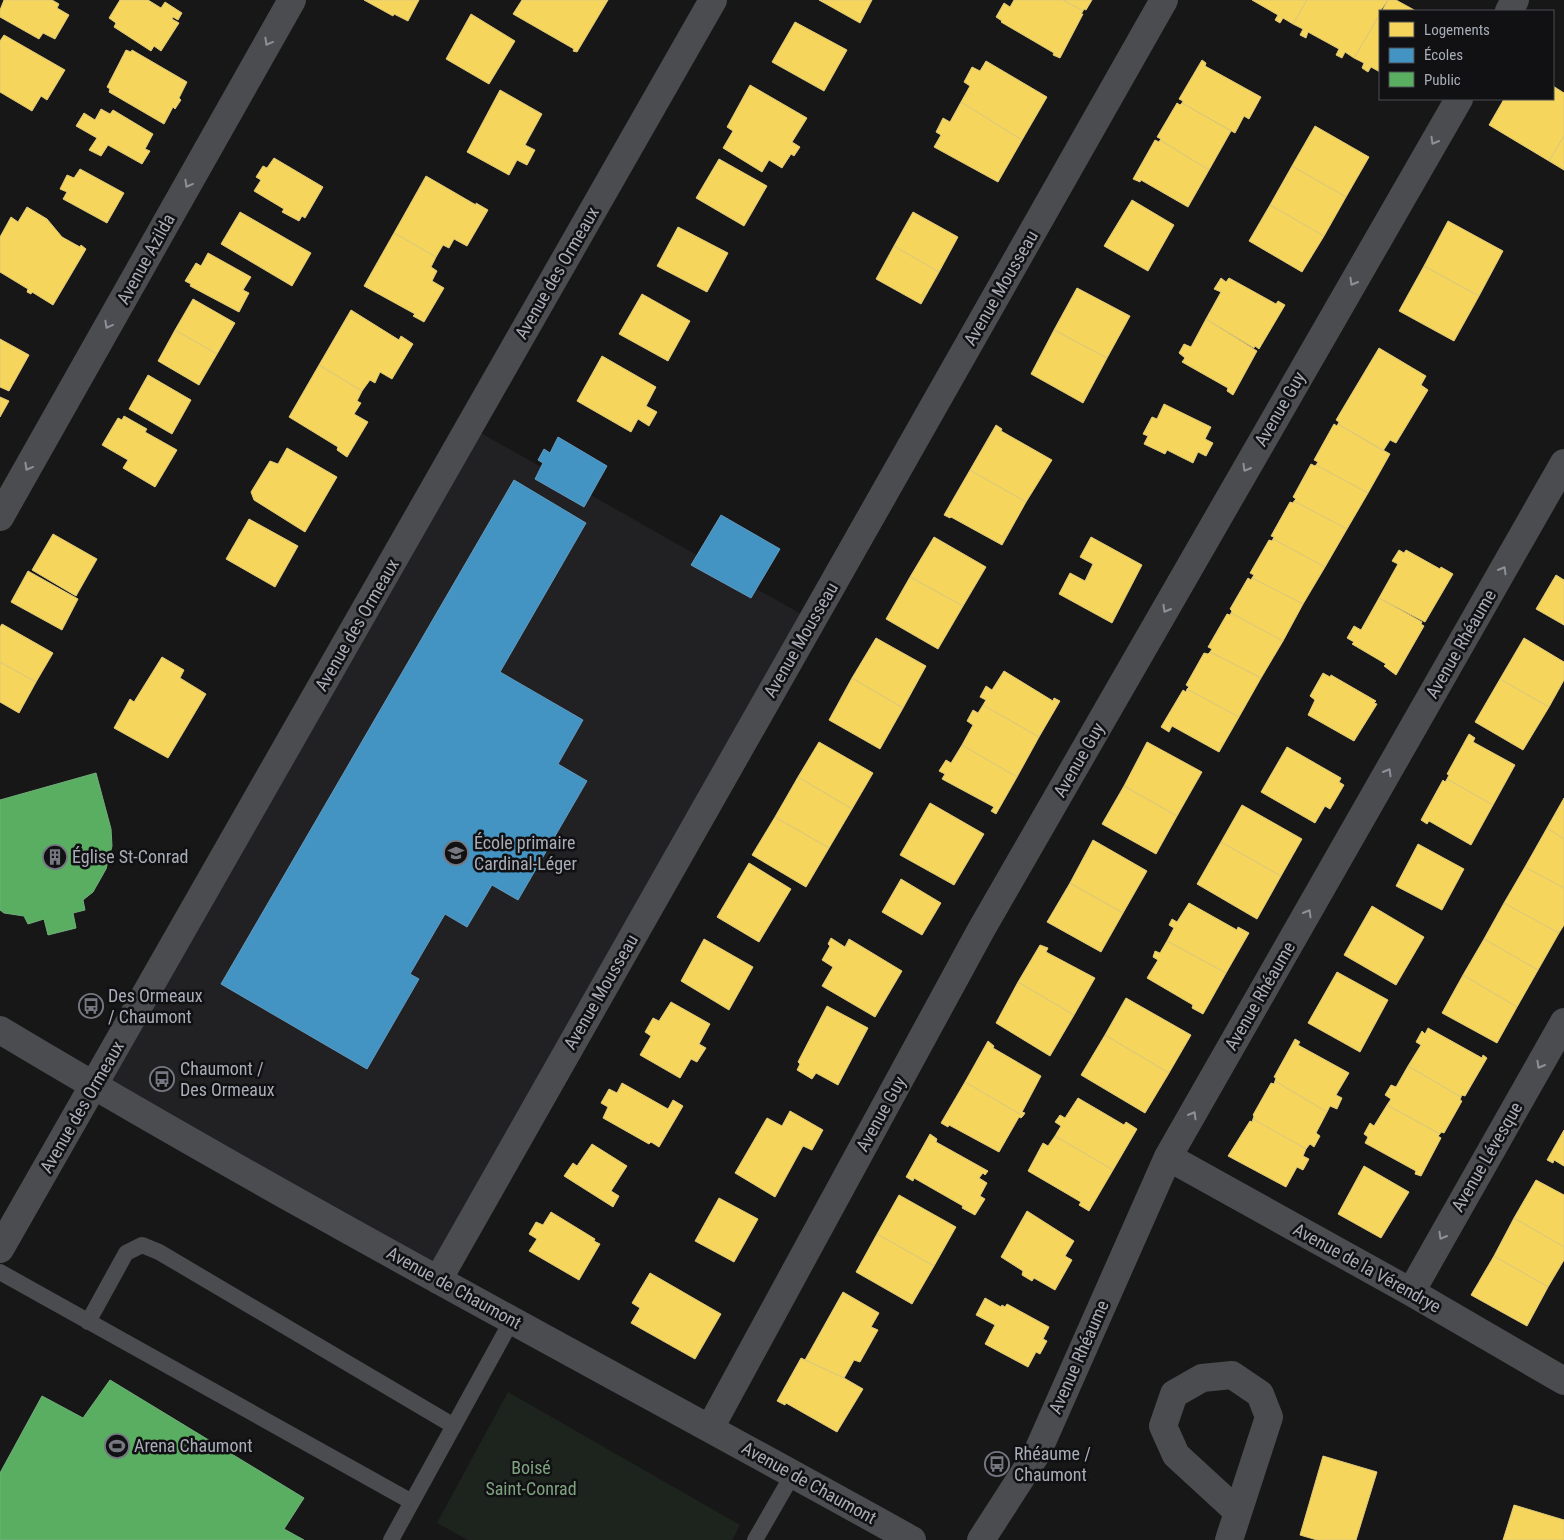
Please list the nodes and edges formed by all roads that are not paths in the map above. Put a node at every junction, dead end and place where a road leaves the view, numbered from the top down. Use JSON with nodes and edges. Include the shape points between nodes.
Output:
{"nodes":[{"id":1,"x":292,"y":0,"type":"edge"},
{"id":2,"x":713,"y":0,"type":"edge"},
{"id":3,"x":1164,"y":0,"type":"edge"},
{"id":4,"x":1458,"y":100,"type":"edge"},
{"id":5,"x":1564,"y":463,"type":"edge"},
{"id":6,"x":0,"y":517,"type":"edge"},
{"id":7,"x":1564,"y":1022,"type":"edge"},
{"id":8,"x":0,"y":1030,"type":"edge"},
{"id":9,"x":94,"y":1086,"type":"junction"},
{"id":10,"x":1168,"y":1157,"type":"junction"},
{"id":11,"x":0,"y":1249,"type":"edge"},
{"id":12,"x":0,"y":1272,"type":"edge"},
{"id":13,"x":438,"y":1280,"type":"junction"},
{"id":14,"x":1410,"y":1292,"type":"junction"},
{"id":15,"x":512,"y":1320,"type":"junction"},
{"id":16,"x":88,"y":1322,"type":"junction"},
{"id":17,"x":1564,"y":1381,"type":"edge"},
{"id":18,"x":454,"y":1426,"type":"junction"},
{"id":19,"x":710,"y":1428,"type":"junction"},
{"id":20,"x":793,"y":1474,"type":"junction"},
{"id":21,"x":412,"y":1502,"type":"junction"},
{"id":22,"x":1238,"y":1512,"type":"junction"},
{"id":23,"x":391,"y":1540,"type":"edge"},
{"id":24,"x":755,"y":1540,"type":"edge"},
{"id":25,"x":912,"y":1540,"type":"edge"},
{"id":26,"x":980,"y":1540,"type":"edge"},
{"id":27,"x":1229,"y":1540,"type":"edge"}],
"edges":[{"from":1,"to":6,"type":"street","name":"Avenue Azilda","one_way":true},
{"from":2,"to":9,"type":"street","name":"Avenue des Ormeaux"},
{"from":3,"to":13,"type":"street","name":"Avenue Mousseau"},
{"from":4,"to":19,"type":"street","name":"Avenue Guy","one_way":true,"via":[[982,930]]},
{"from":10,"to":5,"type":"street","name":"Avenue Rhéaume","one_way":true},
{"from":7,"to":14,"type":"street","name":"Avenue Lévesque","one_way":true},
{"from":8,"to":9,"type":"street","name":"Avenue de Chaumont"},
{"from":9,"to":11,"type":"street","name":"Avenue des Ormeaux"},
{"from":9,"to":13,"type":"street","name":"Avenue de Chaumont"},
{"from":10,"to":14,"type":"street","name":"Avenue de la Vérendrye"},
{"from":10,"to":26,"type":"street","name":"Avenue Rhéaume","via":[[1036,1453]]},
{"from":12,"to":16,"type":"lane"},
{"from":13,"to":15,"type":"street","name":"Avenue de Chaumont"},
{"from":14,"to":17,"type":"street","name":"Avenue de la Vérendrye"},
{"from":15,"to":18,"type":"lane"},
{"from":15,"to":19,"type":"street","name":"Avenue de Chaumont"},
{"from":16,"to":18,"type":"lane","via":[[126,1252],[142,1245]]},
{"from":16,"to":21,"type":"lane"},
{"from":18,"to":21,"type":"lane"},
{"from":19,"to":20,"type":"street","name":"Avenue de Chaumont"},
{"from":20,"to":24,"type":"lane"},
{"from":20,"to":25,"type":"street","name":"Avenue de Chaumont"},
{"from":21,"to":23,"type":"lane"},
{"from":22,"to":22,"type":"street","via":[[1270,1418],[1260,1394],[1232,1376],[1202,1378],[1174,1394],[1163,1426],[1176,1454]]},
{"from":22,"to":27,"type":"street"}]}
